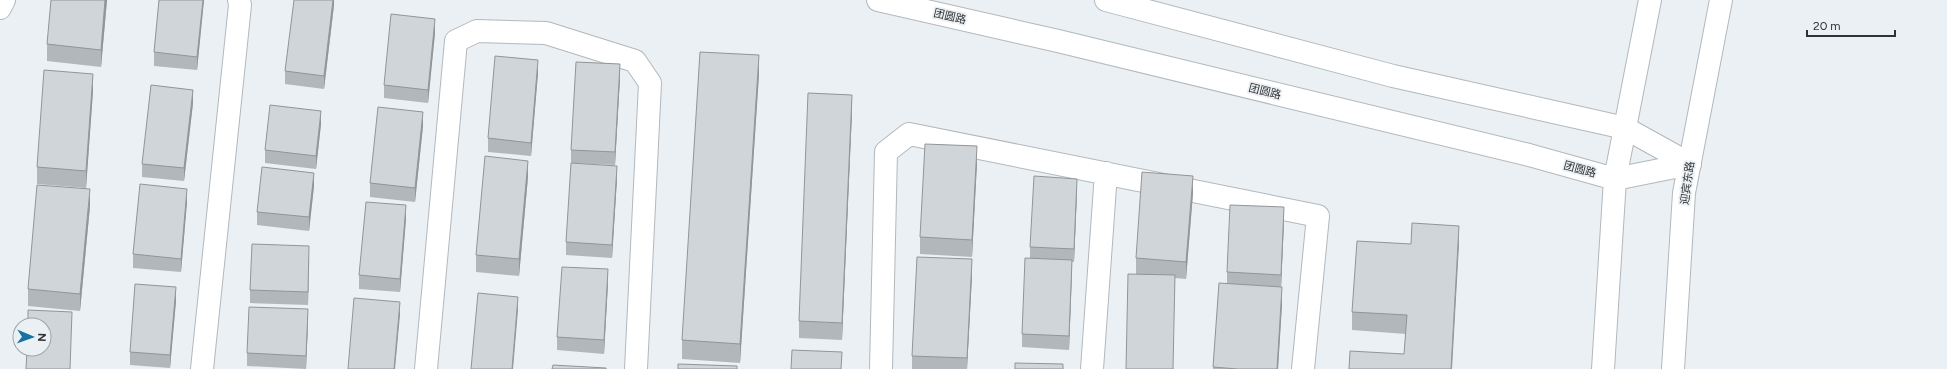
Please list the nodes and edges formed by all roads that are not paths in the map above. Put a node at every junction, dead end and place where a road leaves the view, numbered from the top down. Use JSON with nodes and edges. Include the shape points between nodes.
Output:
{"nodes":[{"id":1,"x":4,"y":0,"type":"edge"},
{"id":2,"x":239,"y":0,"type":"edge"},
{"id":3,"x":878,"y":0,"type":"edge"},
{"id":4,"x":1106,"y":0,"type":"edge"},
{"id":5,"x":1650,"y":0,"type":"edge"},
{"id":6,"x":1721,"y":0,"type":"edge"},
{"id":7,"x":0,"y":8,"type":"edge"},
{"id":8,"x":1625,"y":128,"type":"junction"},
{"id":9,"x":1690,"y":164,"type":"junction"},
{"id":10,"x":1106,"y":173,"type":"junction"},
{"id":11,"x":1615,"y":179,"type":"junction"},
{"id":12,"x":202,"y":369,"type":"edge"},
{"id":13,"x":426,"y":369,"type":"edge"},
{"id":14,"x":636,"y":369,"type":"edge"},
{"id":15,"x":881,"y":369,"type":"edge"},
{"id":16,"x":1092,"y":369,"type":"edge"},
{"id":17,"x":1303,"y":369,"type":"edge"},
{"id":18,"x":1603,"y":369,"type":"edge"},
{"id":19,"x":1673,"y":369,"type":"edge"}],
"edges":[{"from":1,"to":7,"type":"main road"},
{"from":2,"to":12,"type":"main road"},
{"from":3,"to":11,"type":"main road","name":"团圆路","via":[[1529,155]]},
{"from":4,"to":8,"type":"main road","via":[[1393,76]]},
{"from":5,"to":8,"type":"main road"},
{"from":6,"to":9,"type":"main road","name":"迎宾东路"},
{"from":8,"to":9,"type":"main road"},
{"from":8,"to":11,"type":"main road"},
{"from":9,"to":11,"type":"main road","name":"团圆路"},
{"from":9,"to":19,"type":"main road","name":"迎宾东路","via":[[1684,193]]},
{"from":10,"to":15,"type":"main road","via":[[908,134],[886,152]]},
{"from":10,"to":16,"type":"main road"},
{"from":10,"to":17,"type":"main road","via":[[1318,216]]},
{"from":11,"to":18,"type":"main road"},
{"from":13,"to":14,"type":"main road","via":[[456,41],[477,31],[546,33],[635,61],[650,83]]}]}
